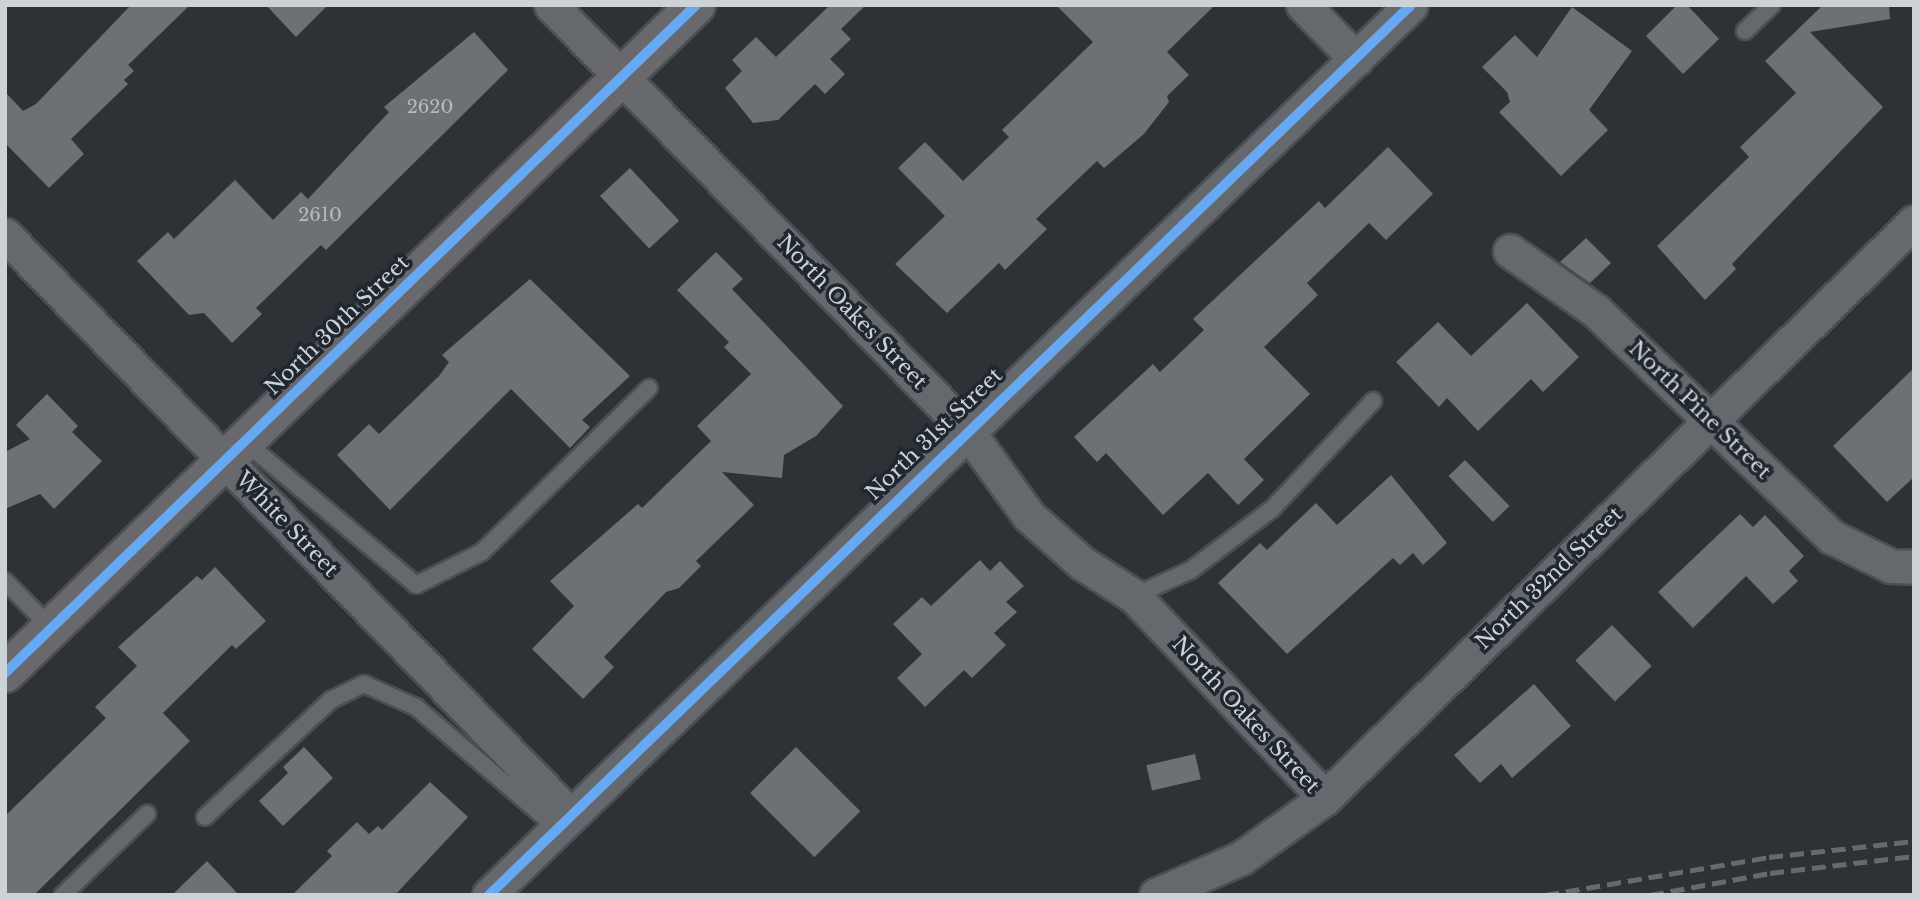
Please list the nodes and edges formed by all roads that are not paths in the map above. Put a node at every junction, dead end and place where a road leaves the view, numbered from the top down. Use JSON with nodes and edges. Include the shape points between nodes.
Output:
{"nodes":[{"id":1,"x":551,"y":5,"type":"edge"},
{"id":2,"x":696,"y":5,"type":"edge"},
{"id":3,"x":1303,"y":5,"type":"edge"},
{"id":4,"x":1411,"y":5,"type":"edge"},
{"id":5,"x":1772,"y":5,"type":"edge"},
{"id":6,"x":1745,"y":31,"type":"dead end"},
{"id":7,"x":1356,"y":60,"type":"junction"},
{"id":8,"x":621,"y":77,"type":"junction"},
{"id":9,"x":1914,"y":222,"type":"edge"},
{"id":10,"x":5,"y":234,"type":"edge"},
{"id":11,"x":1510,"y":251,"type":"dead end"},
{"id":12,"x":649,"y":388,"type":"dead end"},
{"id":13,"x":1373,"y":401,"type":"dead end"},
{"id":14,"x":1711,"y":420,"type":"junction"},
{"id":15,"x":966,"y":429,"type":"junction"},
{"id":16,"x":234,"y":451,"type":"junction"},
{"id":17,"x":1902,"y":566,"type":"edge"},
{"id":18,"x":5,"y":581,"type":"edge"},
{"id":19,"x":1134,"y":596,"type":"junction"},
{"id":20,"x":51,"y":628,"type":"junction"},
{"id":21,"x":5,"y":673,"type":"edge"},
{"id":22,"x":1325,"y":798,"type":"junction"},
{"id":23,"x":147,"y":814,"type":"dead end"},
{"id":24,"x":205,"y":817,"type":"dead end"},
{"id":25,"x":562,"y":820,"type":"junction"},
{"id":26,"x":63,"y":895,"type":"edge"},
{"id":27,"x":489,"y":895,"type":"edge"},
{"id":28,"x":1156,"y":895,"type":"edge"}],
"edges":[{"from":1,"to":8,"type":"street","name":"North Oakes Street"},
{"from":2,"to":8,"type":"main road","name":"North 30th Street"},
{"from":3,"to":7,"type":"street"},
{"from":4,"to":7,"type":"street","name":"North 31st Street"},
{"from":5,"to":6,"type":"lane"},
{"from":7,"to":15,"type":"street","name":"North 31st Street"},
{"from":8,"to":15,"type":"street","name":"North Oakes Street"},
{"from":8,"to":16,"type":"main road","name":"North 30th Street"},
{"from":9,"to":14,"type":"street","name":"North 32nd Street"},
{"from":10,"to":16,"type":"street","name":"White Street"},
{"from":11,"to":14,"type":"street","name":"North Pine Street","via":[[1596,311]]},
{"from":12,"to":16,"type":"lane","via":[[482,552],[416,585]]},
{"from":13,"to":19,"type":"lane","via":[[1263,516],[1191,570]]},
{"from":14,"to":17,"type":"street","name":"North Pine Street","via":[[1825,531]]},
{"from":14,"to":22,"type":"street","name":"North 32nd Street"},
{"from":15,"to":19,"type":"street","name":"North Oakes Street","via":[[1030,516],[1082,563]]},
{"from":15,"to":25,"type":"street","name":"North 31st Street"},
{"from":16,"to":20,"type":"main road","name":"North 30th Street"},
{"from":16,"to":25,"type":"street","name":"White Street"},
{"from":18,"to":20,"type":"lane"},
{"from":19,"to":22,"type":"street","name":"North Oakes Street"},
{"from":20,"to":21,"type":"main road","name":"North 30th Street"},
{"from":22,"to":28,"type":"street","name":"North 32nd Street","via":[[1241,858]]},
{"from":23,"to":26,"type":"lane"},
{"from":24,"to":25,"type":"lane","via":[[331,700],[364,684],[416,707]]},
{"from":25,"to":27,"type":"street","name":"North 31st Street"}]}
